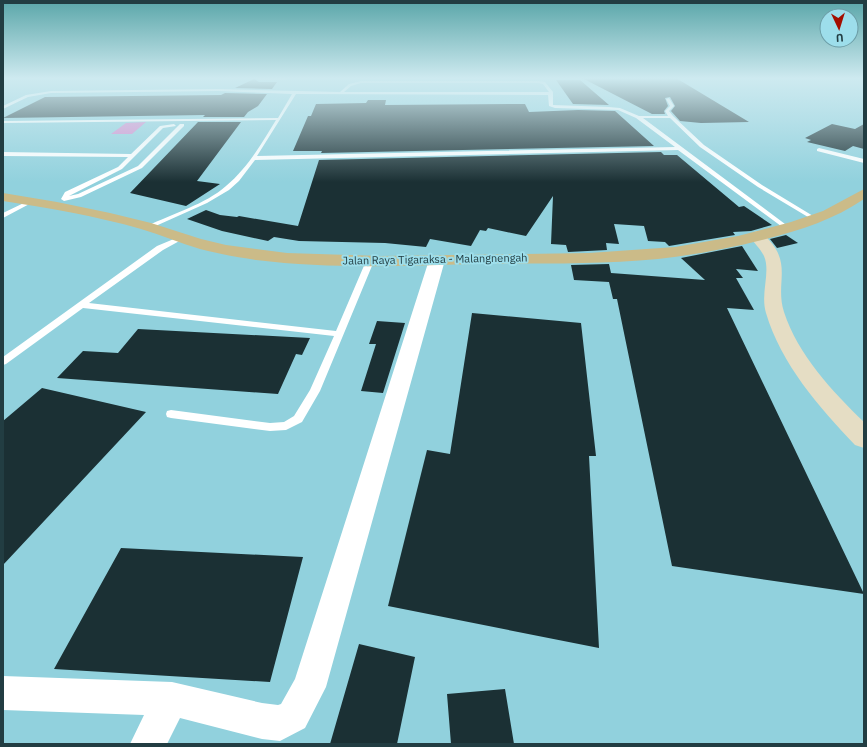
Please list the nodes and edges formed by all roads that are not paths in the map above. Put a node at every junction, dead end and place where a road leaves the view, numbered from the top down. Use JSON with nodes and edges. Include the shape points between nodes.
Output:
{"nodes":[{"id":1,"x":283,"y":113,"type":"edge"},
{"id":2,"x":628,"y":113,"type":"edge"},
{"id":3,"x":668,"y":113,"type":"edge"},
{"id":4,"x":638,"y":117,"type":"junction"},
{"id":5,"x":671,"y":117,"type":"junction"},
{"id":6,"x":279,"y":119,"type":"junction"},
{"id":7,"x":3,"y":122,"type":"edge"},
{"id":8,"x":242,"y":124,"type":"dead end"},
{"id":9,"x":182,"y":125,"type":"junction"},
{"id":10,"x":680,"y":148,"type":"junction"},
{"id":11,"x":820,"y":150,"type":"dead end"},
{"id":12,"x":3,"y":154,"type":"edge"},
{"id":13,"x":133,"y":156,"type":"junction"},
{"id":14,"x":253,"y":158,"type":"junction"},
{"id":15,"x":864,"y":161,"type":"edge"},
{"id":16,"x":140,"y":167,"type":"junction"},
{"id":17,"x":120,"y":168,"type":"junction"},
{"id":18,"x":864,"y":193,"type":"edge"},
{"id":19,"x":3,"y":197,"type":"edge"},
{"id":20,"x":32,"y":201,"type":"junction"},
{"id":21,"x":59,"y":201,"type":"junction"},
{"id":22,"x":3,"y":215,"type":"edge"},
{"id":23,"x":815,"y":219,"type":"junction"},
{"id":24,"x":149,"y":227,"type":"junction"},
{"id":25,"x":787,"y":228,"type":"junction"},
{"id":26,"x":757,"y":236,"type":"junction"},
{"id":27,"x":181,"y":238,"type":"junction"},
{"id":28,"x":437,"y":260,"type":"junction"},
{"id":29,"x":370,"y":261,"type":"junction"},
{"id":30,"x":80,"y":305,"type":"junction"},
{"id":31,"x":339,"y":334,"type":"junction"},
{"id":32,"x":3,"y":362,"type":"edge"},
{"id":33,"x":171,"y":414,"type":"dead end"},
{"id":34,"x":864,"y":438,"type":"edge"},
{"id":35,"x":3,"y":693,"type":"edge"},
{"id":36,"x":172,"y":699,"type":"junction"},
{"id":37,"x":148,"y":744,"type":"edge"}],
"edges":[{"from":1,"to":6,"type":"lane"},
{"from":2,"to":4,"type":"lane"},
{"from":3,"to":5,"type":"lane"},
{"from":4,"to":5,"type":"lane"},
{"from":4,"to":10,"type":"lane"},
{"from":5,"to":23,"type":"lane","via":[[708,150],[760,186]]},
{"from":6,"to":7,"type":"lane"},
{"from":6,"to":14,"type":"lane"},
{"from":8,"to":9,"type":"lane"},
{"from":9,"to":13,"type":"lane","via":[[162,127]]},
{"from":9,"to":16,"type":"lane"},
{"from":10,"to":14,"type":"lane"},
{"from":10,"to":25,"type":"lane"},
{"from":11,"to":15,"type":"lane"},
{"from":12,"to":13,"type":"lane"},
{"from":13,"to":17,"type":"lane"},
{"from":14,"to":24,"type":"lane","via":[[227,190]]},
{"from":16,"to":17,"type":"lane"},
{"from":16,"to":21,"type":"lane","via":[[79,196]]},
{"from":17,"to":21,"type":"lane","via":[[67,193]]},
{"from":18,"to":23,"type":"main road","name":"Jalan Raya Tigaraksa - Malangnengah"},
{"from":19,"to":20,"type":"main road","name":"Jalan Raya Tigaraksa - Malangnengah"},
{"from":20,"to":21,"type":"main road","name":"Jalan Raya Tigaraksa - Malangnengah"},
{"from":20,"to":22,"type":"lane"},
{"from":21,"to":24,"type":"main road","name":"Jalan Raya Tigaraksa - Malangnengah"},
{"from":23,"to":25,"type":"main road","name":"Jalan Raya Tigaraksa - Malangnengah"},
{"from":24,"to":27,"type":"main road","name":"Jalan Raya Tigaraksa - Malangnengah"},
{"from":25,"to":26,"type":"main road","name":"Jalan Raya Tigaraksa - Malangnengah"},
{"from":26,"to":28,"type":"main road","name":"Jalan Raya Tigaraksa - Malangnengah","via":[[701,248],[634,256]]},
{"from":26,"to":34,"type":"street","via":[[772,253],[775,270],[774,311],[782,331],[816,387]]},
{"from":27,"to":29,"type":"main road","name":"Jalan Raya Tigaraksa - Malangnengah","via":[[226,250],[268,256]]},
{"from":27,"to":30,"type":"lane","via":[[160,248]]},
{"from":28,"to":29,"type":"main road","name":"Jalan Raya Tigaraksa - Malangnengah"},
{"from":28,"to":36,"type":"street","via":[[309,687],[293,716],[280,723],[262,721]]},
{"from":29,"to":31,"type":"lane"},
{"from":30,"to":31,"type":"lane"},
{"from":30,"to":32,"type":"lane"},
{"from":31,"to":33,"type":"lane","via":[[315,391],[298,419],[286,426],[270,427]]},
{"from":35,"to":36,"type":"street"},
{"from":36,"to":37,"type":"street"}]}
